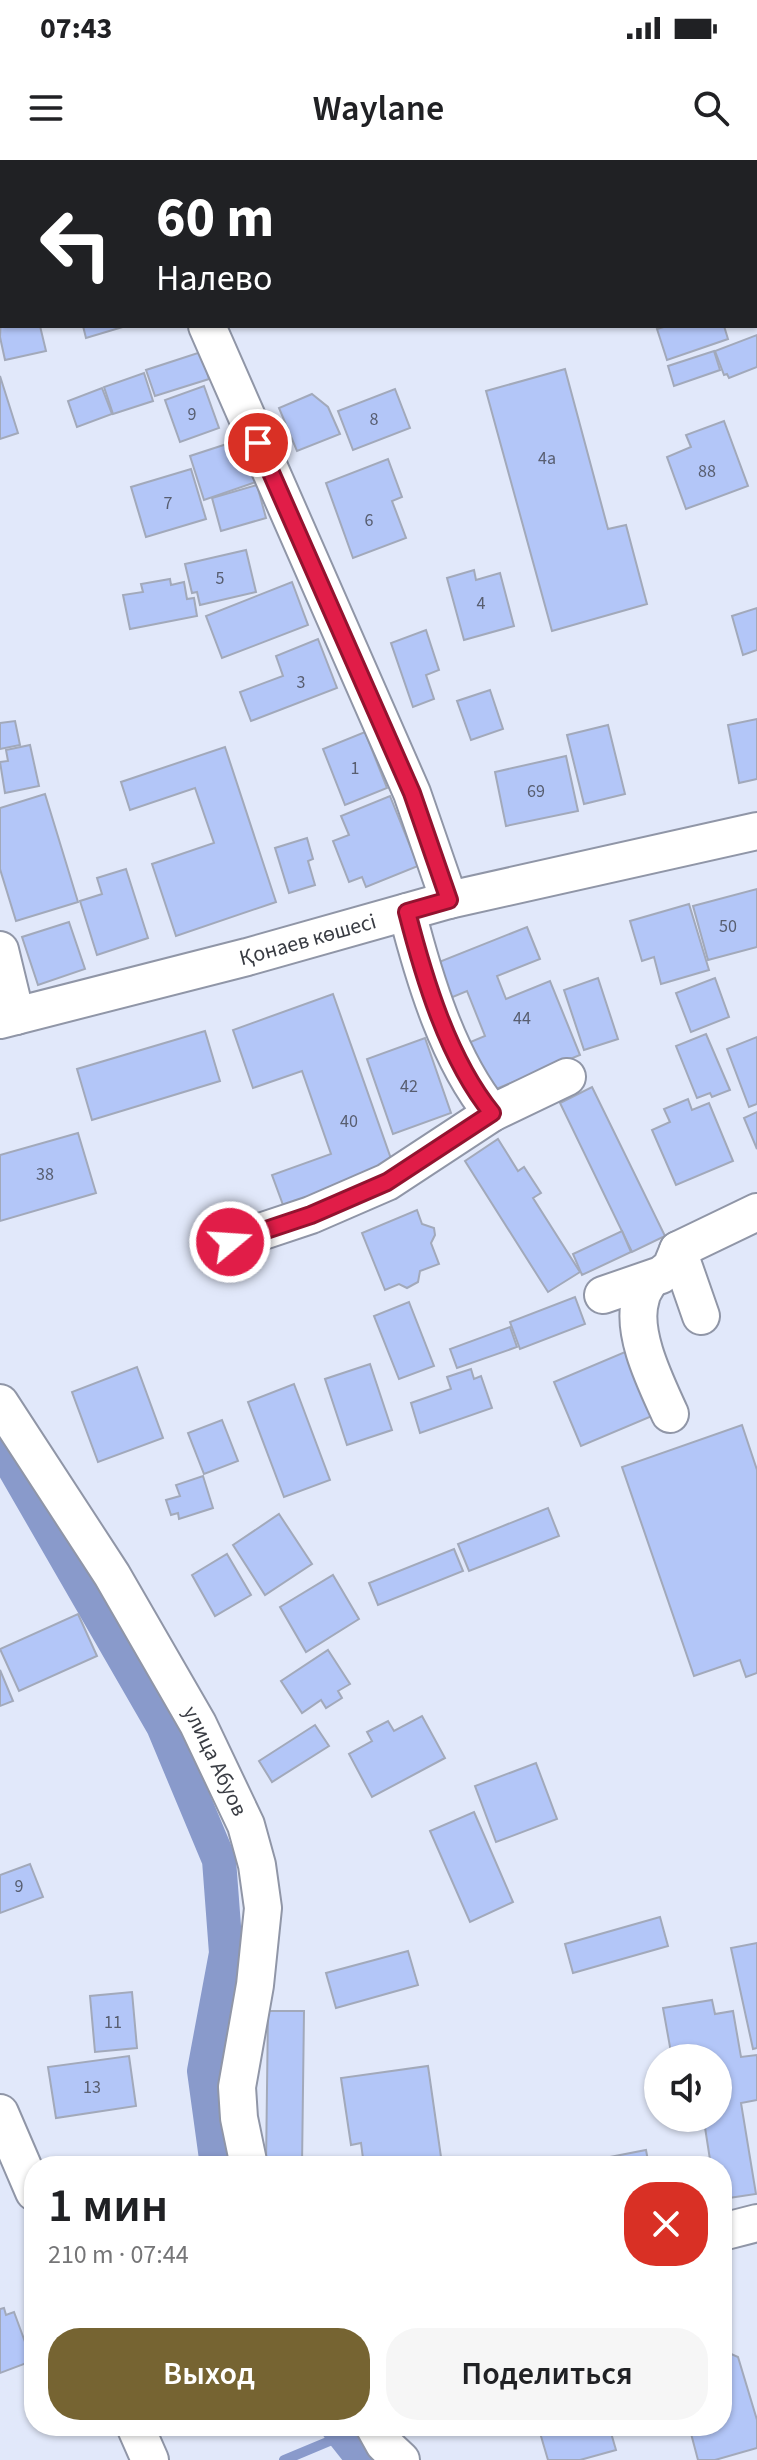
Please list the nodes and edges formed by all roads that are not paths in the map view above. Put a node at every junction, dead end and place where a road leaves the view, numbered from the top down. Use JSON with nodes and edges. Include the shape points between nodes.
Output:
{"nodes":[{"id":1,"x":208,"y":328,"type":"edge"},
{"id":2,"x":757,"y":831,"type":"edge"},
{"id":3,"x":449,"y":900,"type":"junction"},
{"id":4,"x":407,"y":912,"type":"junction"},
{"id":5,"x":0,"y":950,"type":"edge"},
{"id":6,"x":8,"y":1018,"type":"edge"},
{"id":7,"x":567,"y":1077,"type":"dead end"},
{"id":8,"x":492,"y":1113,"type":"junction"},
{"id":9,"x":757,"y":1212,"type":"edge"},
{"id":10,"x":230,"y":1242,"type":"dead end"},
{"id":11,"x":678,"y":1250,"type":"junction"},
{"id":12,"x":649,"y":1281,"type":"junction"},
{"id":13,"x":603,"y":1295,"type":"dead end"},
{"id":14,"x":701,"y":1316,"type":"dead end"},
{"id":15,"x":0,"y":1403,"type":"edge"},
{"id":16,"x":670,"y":1414,"type":"dead end"},
{"id":17,"x":0,"y":2113,"type":"edge"},
{"id":18,"x":247,"y":2156,"type":"edge"},
{"id":19,"x":24,"y":2169,"type":"edge"},
{"id":20,"x":757,"y":2223,"type":"edge"},
{"id":21,"x":732,"y":2229,"type":"edge"},
{"id":22,"x":139,"y":2436,"type":"edge"},
{"id":23,"x":380,"y":2436,"type":"edge"},
{"id":24,"x":150,"y":2460,"type":"edge"},
{"id":25,"x":401,"y":2460,"type":"edge"}],
"edges":[{"from":1,"to":3,"type":"street","via":[[412,793]]},
{"from":2,"to":3,"type":"street","name":"Қонаев көшесі"},
{"from":3,"to":4,"type":"street","name":"Қонаев көшесі"},
{"from":4,"to":6,"type":"street","name":"Қонаев көшесі"},
{"from":4,"to":8,"type":"street","via":[[425,979],[473,1089]]},
{"from":5,"to":6,"type":"street"},
{"from":7,"to":8,"type":"street"},
{"from":8,"to":10,"type":"street","via":[[387,1182]]},
{"from":9,"to":11,"type":"street"},
{"from":11,"to":12,"type":"street","via":[[671,1267]]},
{"from":11,"to":14,"type":"street"},
{"from":12,"to":13,"type":"street"},
{"from":12,"to":16,"type":"street","via":[[639,1314],[642,1339]]},
{"from":15,"to":18,"type":"street","name":"улица Абуов","via":[[112,1575],[198,1724],[246,1825],[263,1908],[237,2087]]},
{"from":17,"to":19,"type":"street"},
{"from":20,"to":21,"type":"street"},
{"from":22,"to":24,"type":"street"},
{"from":23,"to":25,"type":"street"}]}
